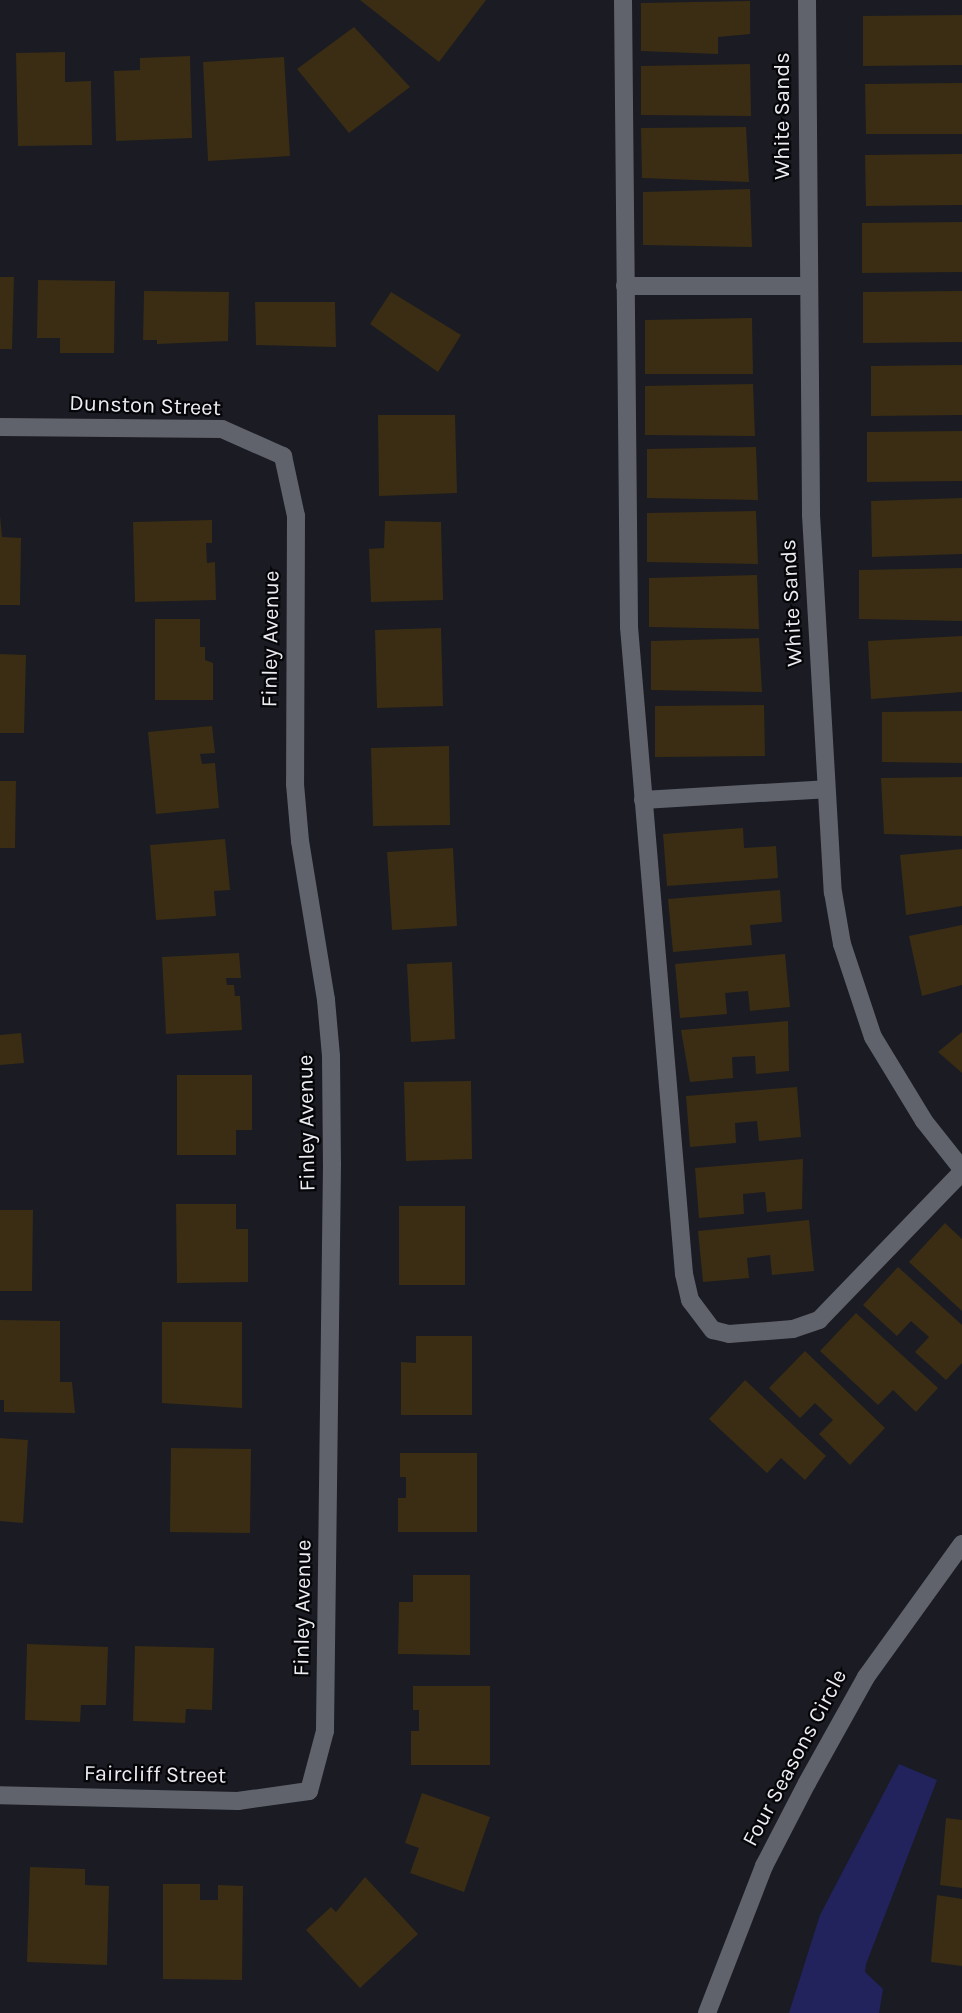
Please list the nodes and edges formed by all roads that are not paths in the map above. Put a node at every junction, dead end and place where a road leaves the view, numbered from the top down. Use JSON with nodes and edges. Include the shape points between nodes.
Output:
{"nodes":[{"id":1,"x":622,"y":0,"type":"edge"},
{"id":2,"x":807,"y":0,"type":"edge"},
{"id":3,"x":625,"y":286,"type":"junction"},
{"id":4,"x":809,"y":286,"type":"junction"},
{"id":5,"x":0,"y":427,"type":"edge"},
{"id":6,"x":283,"y":456,"type":"joint"},
{"id":7,"x":826,"y":789,"type":"junction"},
{"id":8,"x":643,"y":800,"type":"junction"},
{"id":9,"x":962,"y":1171,"type":"edge"},
{"id":10,"x":962,"y":1544,"type":"edge"},
{"id":11,"x":309,"y":1791,"type":"joint"},
{"id":12,"x":0,"y":1795,"type":"edge"},
{"id":13,"x":707,"y":2013,"type":"edge"}],
"edges":[{"from":1,"to":3,"type":"street"},
{"from":2,"to":4,"type":"street","name":"White Sands"},
{"from":3,"to":4,"type":"street"},
{"from":3,"to":8,"type":"street","via":[[629,627]]},
{"from":4,"to":7,"type":"street","name":"White Sands","via":[[813,574]]},
{"from":5,"to":6,"type":"street","name":"Dunston Street","via":[[222,429]]},
{"from":6,"to":11,"type":"street","name":"Finley Avenue","via":[[296,516],[295,784],[331,1056],[325,1731]]},
{"from":7,"to":8,"type":"street"},
{"from":7,"to":9,"type":"street","name":"White Sands","via":[[834,892],[856,993],[895,1077]]},
{"from":8,"to":9,"type":"street","via":[[684,1274],[690,1300],[701,1318],[712,1330],[729,1334],[793,1329],[819,1320]]},
{"from":10,"to":13,"type":"street","name":"Four Seasons Circle","via":[[866,1677],[807,1783],[764,1866]]},
{"from":11,"to":12,"type":"street","name":"Faircliff Street","via":[[238,1801]]}]}
